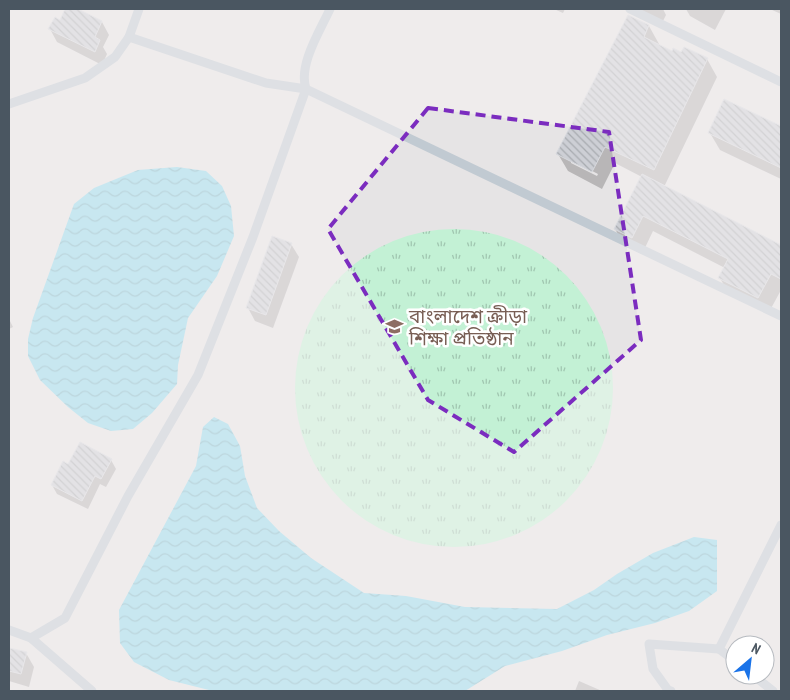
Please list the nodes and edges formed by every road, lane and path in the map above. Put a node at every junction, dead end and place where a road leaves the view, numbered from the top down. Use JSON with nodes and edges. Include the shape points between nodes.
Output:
{"nodes":[{"id":1,"x":139,"y":9,"type":"edge"},
{"id":2,"x":330,"y":9,"type":"edge"},
{"id":3,"x":630,"y":9,"type":"edge"},
{"id":4,"x":129,"y":37,"type":"junction"},
{"id":5,"x":781,"y":82,"type":"edge"},
{"id":6,"x":306,"y":89,"type":"junction"},
{"id":7,"x":9,"y":104,"type":"edge"},
{"id":8,"x":781,"y":316,"type":"edge"},
{"id":9,"x":781,"y":525,"type":"edge"},
{"id":10,"x":9,"y":630,"type":"edge"},
{"id":11,"x":31,"y":638,"type":"junction"},
{"id":12,"x":719,"y":649,"type":"junction"},
{"id":13,"x":725,"y":654,"type":"edge"},
{"id":14,"x":92,"y":691,"type":"edge"},
{"id":15,"x":671,"y":691,"type":"edge"}],
"edges":[{"from":1,"to":4,"type":"lane"},
{"from":2,"to":6,"type":"lane","via":[[307,60],[303,80]]},
{"from":3,"to":5,"type":"lane"},
{"from":4,"to":6,"type":"lane","via":[[266,83]]},
{"from":4,"to":7,"type":"lane","via":[[115,57],[85,78]]},
{"from":6,"to":8,"type":"lane"},
{"from":6,"to":11,"type":"lane","via":[[253,237],[198,375],[128,496],[65,618]]},
{"from":9,"to":12,"type":"lane"},
{"from":10,"to":11,"type":"lane"},
{"from":11,"to":14,"type":"lane"},
{"from":12,"to":13,"type":"lane"},
{"from":12,"to":15,"type":"lane","via":[[649,644],[653,669]]}]}
